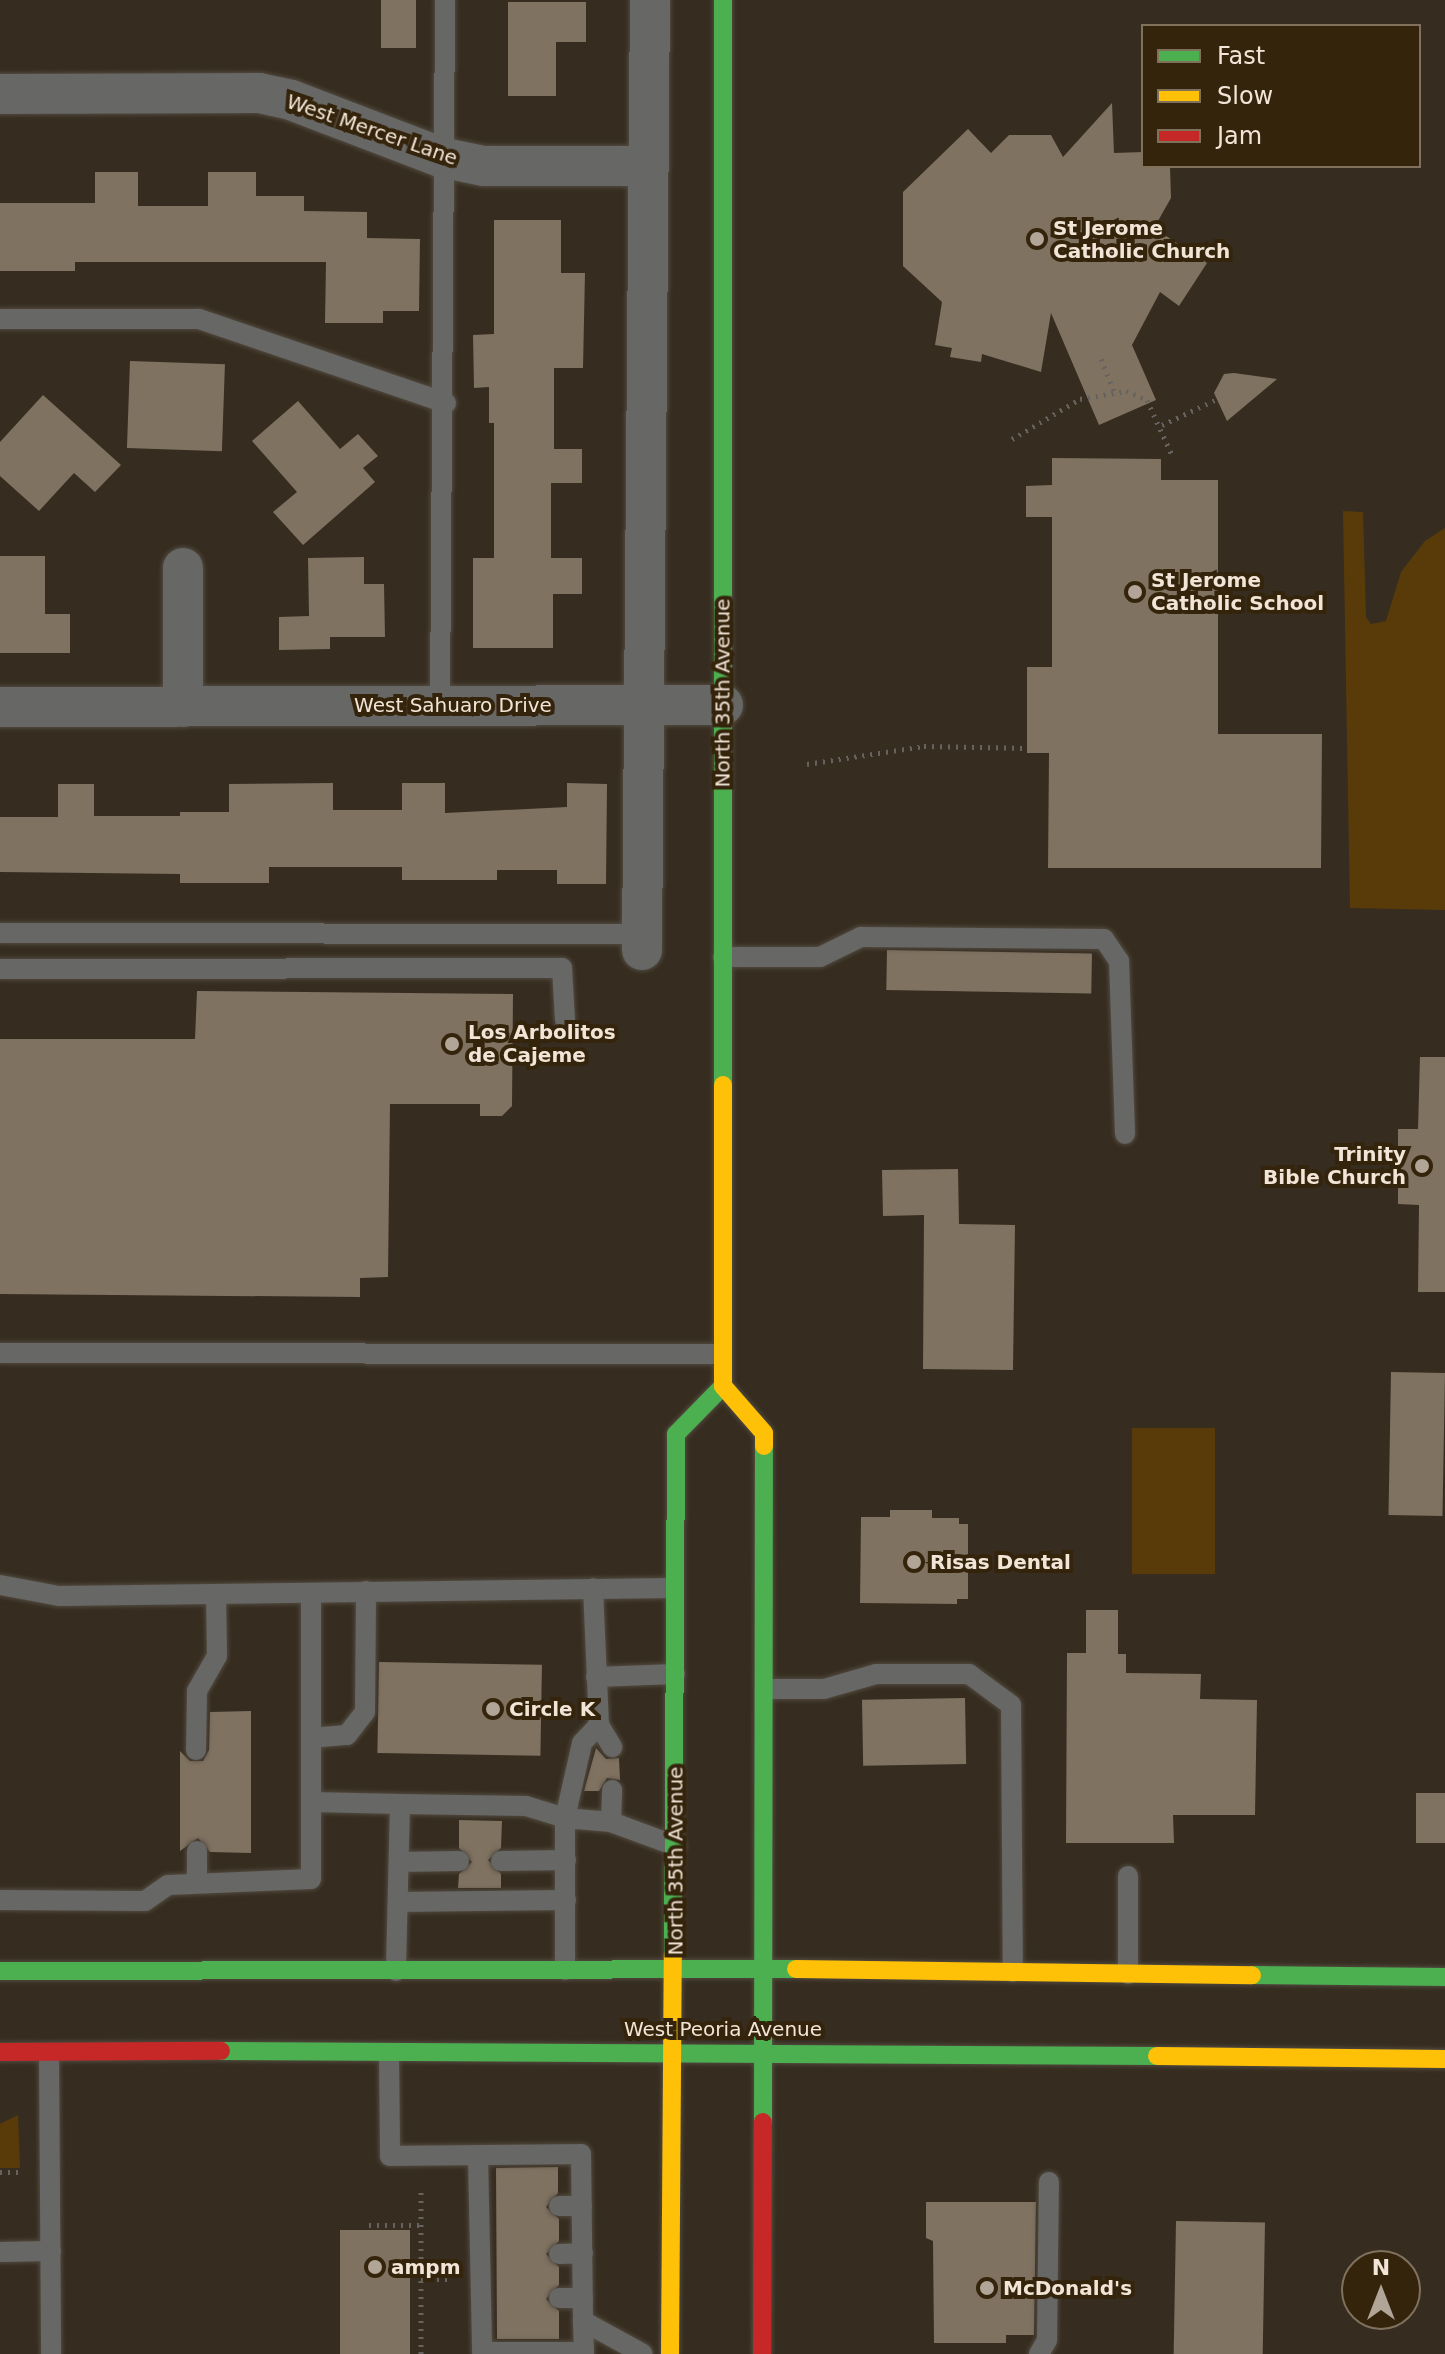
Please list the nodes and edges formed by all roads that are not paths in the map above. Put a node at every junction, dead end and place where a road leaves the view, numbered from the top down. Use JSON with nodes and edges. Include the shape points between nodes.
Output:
{"nodes":[{"id":1,"x":445,"y":0,"type":"edge"},
{"id":2,"x":650,"y":0,"type":"edge"},
{"id":3,"x":723,"y":0,"type":"edge"},
{"id":4,"x":0,"y":94,"type":"edge"},
{"id":5,"x":440,"y":157,"type":"junction"},
{"id":6,"x":648,"y":166,"type":"junction"},
{"id":7,"x":0,"y":319,"type":"edge"},
{"id":8,"x":446,"y":403,"type":"junction"},
{"id":9,"x":183,"y":568,"type":"dead end"},
{"id":10,"x":440,"y":704,"type":"junction"},
{"id":11,"x":723,"y":705,"type":"junction"},
{"id":12,"x":644,"y":706,"type":"junction"},
{"id":13,"x":0,"y":707,"type":"edge"},
{"id":14,"x":183,"y":707,"type":"junction"},
{"id":15,"x":0,"y":933,"type":"edge"},
{"id":16,"x":642,"y":942,"type":"joint"},
{"id":17,"x":723,"y":957,"type":"junction"},
{"id":18,"x":0,"y":969,"type":"edge"},
{"id":19,"x":565,"y":1020,"type":"dead end"},
{"id":20,"x":1125,"y":1134,"type":"dead end"},
{"id":21,"x":0,"y":1353,"type":"edge"},
{"id":22,"x":722,"y":1354,"type":"junction"},
{"id":23,"x":723,"y":1386,"type":"junction"},
{"id":24,"x":0,"y":1585,"type":"edge"},
{"id":25,"x":593,"y":1588,"type":"junction"},
{"id":26,"x":674,"y":1588,"type":"junction"},
{"id":27,"x":366,"y":1591,"type":"junction"},
{"id":28,"x":311,"y":1593,"type":"junction"},
{"id":29,"x":216,"y":1594,"type":"junction"},
{"id":30,"x":675,"y":1674,"type":"junction"},
{"id":31,"x":596,"y":1677,"type":"junction"},
{"id":32,"x":765,"y":1689,"type":"junction"},
{"id":33,"x":599,"y":1725,"type":"junction"},
{"id":34,"x":311,"y":1738,"type":"junction"},
{"id":35,"x":612,"y":1747,"type":"dead end"},
{"id":36,"x":196,"y":1750,"type":"dead end"},
{"id":37,"x":612,"y":1790,"type":"dead end"},
{"id":38,"x":311,"y":1802,"type":"junction"},
{"id":39,"x":400,"y":1804,"type":"junction"},
{"id":40,"x":565,"y":1818,"type":"junction"},
{"id":41,"x":611,"y":1822,"type":"junction"},
{"id":42,"x":676,"y":1846,"type":"junction"},
{"id":43,"x":197,"y":1851,"type":"dead end"},
{"id":44,"x":566,"y":1860,"type":"junction"},
{"id":45,"x":459,"y":1861,"type":"dead end"},
{"id":46,"x":501,"y":1861,"type":"dead end"},
{"id":47,"x":399,"y":1862,"type":"junction"},
{"id":48,"x":1128,"y":1876,"type":"dead end"},
{"id":49,"x":197,"y":1882,"type":"junction"},
{"id":50,"x":0,"y":1900,"type":"edge"},
{"id":51,"x":566,"y":1900,"type":"junction"},
{"id":52,"x":398,"y":1902,"type":"junction"},
{"id":53,"x":676,"y":1969,"type":"junction"},
{"id":54,"x":766,"y":1969,"type":"junction"},
{"id":55,"x":565,"y":1970,"type":"junction"},
{"id":56,"x":0,"y":1971,"type":"edge"},
{"id":57,"x":396,"y":1971,"type":"junction"},
{"id":58,"x":1013,"y":1972,"type":"junction"},
{"id":59,"x":1128,"y":1974,"type":"junction"},
{"id":60,"x":1445,"y":1977,"type":"edge"},
{"id":61,"x":676,"y":2050,"type":"junction"},
{"id":62,"x":766,"y":2051,"type":"junction"},
{"id":63,"x":0,"y":2052,"type":"edge"},
{"id":64,"x":389,"y":2053,"type":"junction"},
{"id":65,"x":49,"y":2054,"type":"junction"},
{"id":66,"x":1445,"y":2059,"type":"edge"},
{"id":67,"x":478,"y":2155,"type":"junction"},
{"id":68,"x":1049,"y":2182,"type":"dead end"},
{"id":69,"x":559,"y":2206,"type":"dead end"},
{"id":70,"x":582,"y":2206,"type":"junction"},
{"id":71,"x":51,"y":2251,"type":"junction"},
{"id":72,"x":0,"y":2252,"type":"edge"},
{"id":73,"x":583,"y":2253,"type":"junction"},
{"id":74,"x":559,"y":2254,"type":"dead end"},
{"id":75,"x":559,"y":2298,"type":"dead end"},
{"id":76,"x":583,"y":2298,"type":"junction"},
{"id":77,"x":583,"y":2321,"type":"junction"},
{"id":78,"x":51,"y":2354,"type":"edge"},
{"id":79,"x":643,"y":2354,"type":"edge"},
{"id":80,"x":670,"y":2354,"type":"edge"},
{"id":81,"x":762,"y":2354,"type":"edge"},
{"id":82,"x":1039,"y":2354,"type":"edge"}],
"edges":[{"from":1,"to":5,"type":"lane"},
{"from":2,"to":6,"type":"street"},
{"from":3,"to":11,"type":"main road","name":"North 35th Avenue"},
{"from":4,"to":5,"type":"street","name":"West Mercer Lane","via":[[259,93],[291,100]]},
{"from":5,"to":6,"type":"street","name":"West Mercer Lane","via":[[484,166]]},
{"from":5,"to":8,"type":"lane"},
{"from":6,"to":12,"type":"street"},
{"from":7,"to":8,"type":"lane","via":[[199,319]]},
{"from":8,"to":10,"type":"lane"},
{"from":9,"to":14,"type":"street"},
{"from":10,"to":12,"type":"street","name":"West Sahuaro Drive"},
{"from":10,"to":14,"type":"street","name":"West Sahuaro Drive"},
{"from":11,"to":12,"type":"street","name":"West Sahuaro Drive"},
{"from":11,"to":17,"type":"main road","name":"North 35th Avenue"},
{"from":12,"to":16,"type":"street"},
{"from":13,"to":14,"type":"street","name":"West Sahuaro Drive"},
{"from":15,"to":16,"type":"lane"},
{"from":17,"to":20,"type":"lane","via":[[820,957],[861,937],[1104,939],[1119,961]]},
{"from":17,"to":22,"type":"main road","name":"North 35th Avenue"},
{"from":18,"to":19,"type":"lane","via":[[562,968]]},
{"from":21,"to":22,"type":"lane"},
{"from":22,"to":23,"type":"main road","name":"North 35th Avenue"},
{"from":23,"to":26,"type":"main road","name":"North 35th Avenue","via":[[676,1434]]},
{"from":23,"to":32,"type":"main road","via":[[764,1433]]},
{"from":24,"to":29,"type":"lane","via":[[59,1596]]},
{"from":25,"to":26,"type":"lane"},
{"from":25,"to":27,"type":"lane"},
{"from":25,"to":31,"type":"lane"},
{"from":26,"to":30,"type":"main road","name":"North 35th Avenue"},
{"from":27,"to":28,"type":"lane"},
{"from":27,"to":34,"type":"lane","via":[[365,1712],[347,1735]]},
{"from":28,"to":29,"type":"lane"},
{"from":28,"to":34,"type":"lane"},
{"from":29,"to":36,"type":"lane","via":[[217,1656],[197,1691]]},
{"from":30,"to":31,"type":"lane"},
{"from":30,"to":42,"type":"main road","name":"North 35th Avenue"},
{"from":31,"to":33,"type":"lane"},
{"from":32,"to":54,"type":"main road"},
{"from":32,"to":58,"type":"lane","via":[[824,1689],[876,1674],[969,1674],[1011,1705]]},
{"from":33,"to":35,"type":"lane"},
{"from":33,"to":40,"type":"lane","via":[[582,1743]]},
{"from":34,"to":38,"type":"lane"},
{"from":37,"to":41,"type":"lane"},
{"from":38,"to":39,"type":"lane"},
{"from":38,"to":49,"type":"lane","via":[[311,1879]]},
{"from":39,"to":40,"type":"lane","via":[[526,1806]]},
{"from":39,"to":47,"type":"lane"},
{"from":40,"to":41,"type":"lane"},
{"from":40,"to":44,"type":"lane"},
{"from":41,"to":42,"type":"lane"},
{"from":42,"to":53,"type":"main road","name":"North 35th Avenue"},
{"from":43,"to":49,"type":"lane"},
{"from":44,"to":46,"type":"lane"},
{"from":44,"to":51,"type":"lane"},
{"from":45,"to":47,"type":"lane"},
{"from":47,"to":52,"type":"lane"},
{"from":48,"to":59,"type":"lane"},
{"from":49,"to":50,"type":"lane","via":[[168,1885],[145,1901]]},
{"from":51,"to":52,"type":"lane"},
{"from":51,"to":55,"type":"lane"},
{"from":52,"to":57,"type":"lane"},
{"from":53,"to":54,"type":"main road"},
{"from":53,"to":55,"type":"main road"},
{"from":53,"to":61,"type":"main road","name":"North 35th Avenue"},
{"from":54,"to":58,"type":"main road"},
{"from":54,"to":62,"type":"main road"},
{"from":55,"to":57,"type":"main road"},
{"from":56,"to":57,"type":"main road"},
{"from":58,"to":59,"type":"main road"},
{"from":59,"to":60,"type":"main road"},
{"from":61,"to":62,"type":"main road","name":"West Peoria Avenue"},
{"from":61,"to":64,"type":"main road","name":"West Peoria Avenue"},
{"from":61,"to":80,"type":"main road","name":"North 35th Avenue"},
{"from":62,"to":66,"type":"main road","name":"West Peoria Avenue"},
{"from":62,"to":81,"type":"main road"},
{"from":63,"to":65,"type":"main road","name":"West Peoria Avenue"},
{"from":64,"to":65,"type":"main road","name":"West Peoria Avenue"},
{"from":64,"to":67,"type":"lane","via":[[390,2156]]},
{"from":65,"to":71,"type":"lane"},
{"from":67,"to":70,"type":"lane","via":[[581,2154]]},
{"from":67,"to":77,"type":"lane","via":[[488,2207],[482,2352],[584,2352]]},
{"from":68,"to":82,"type":"lane","via":[[1047,2340]]},
{"from":69,"to":70,"type":"lane"},
{"from":70,"to":73,"type":"lane"},
{"from":71,"to":72,"type":"lane"},
{"from":71,"to":78,"type":"lane"},
{"from":73,"to":74,"type":"lane"},
{"from":73,"to":76,"type":"lane"},
{"from":75,"to":76,"type":"lane"},
{"from":76,"to":77,"type":"lane"},
{"from":77,"to":79,"type":"lane"}]}
